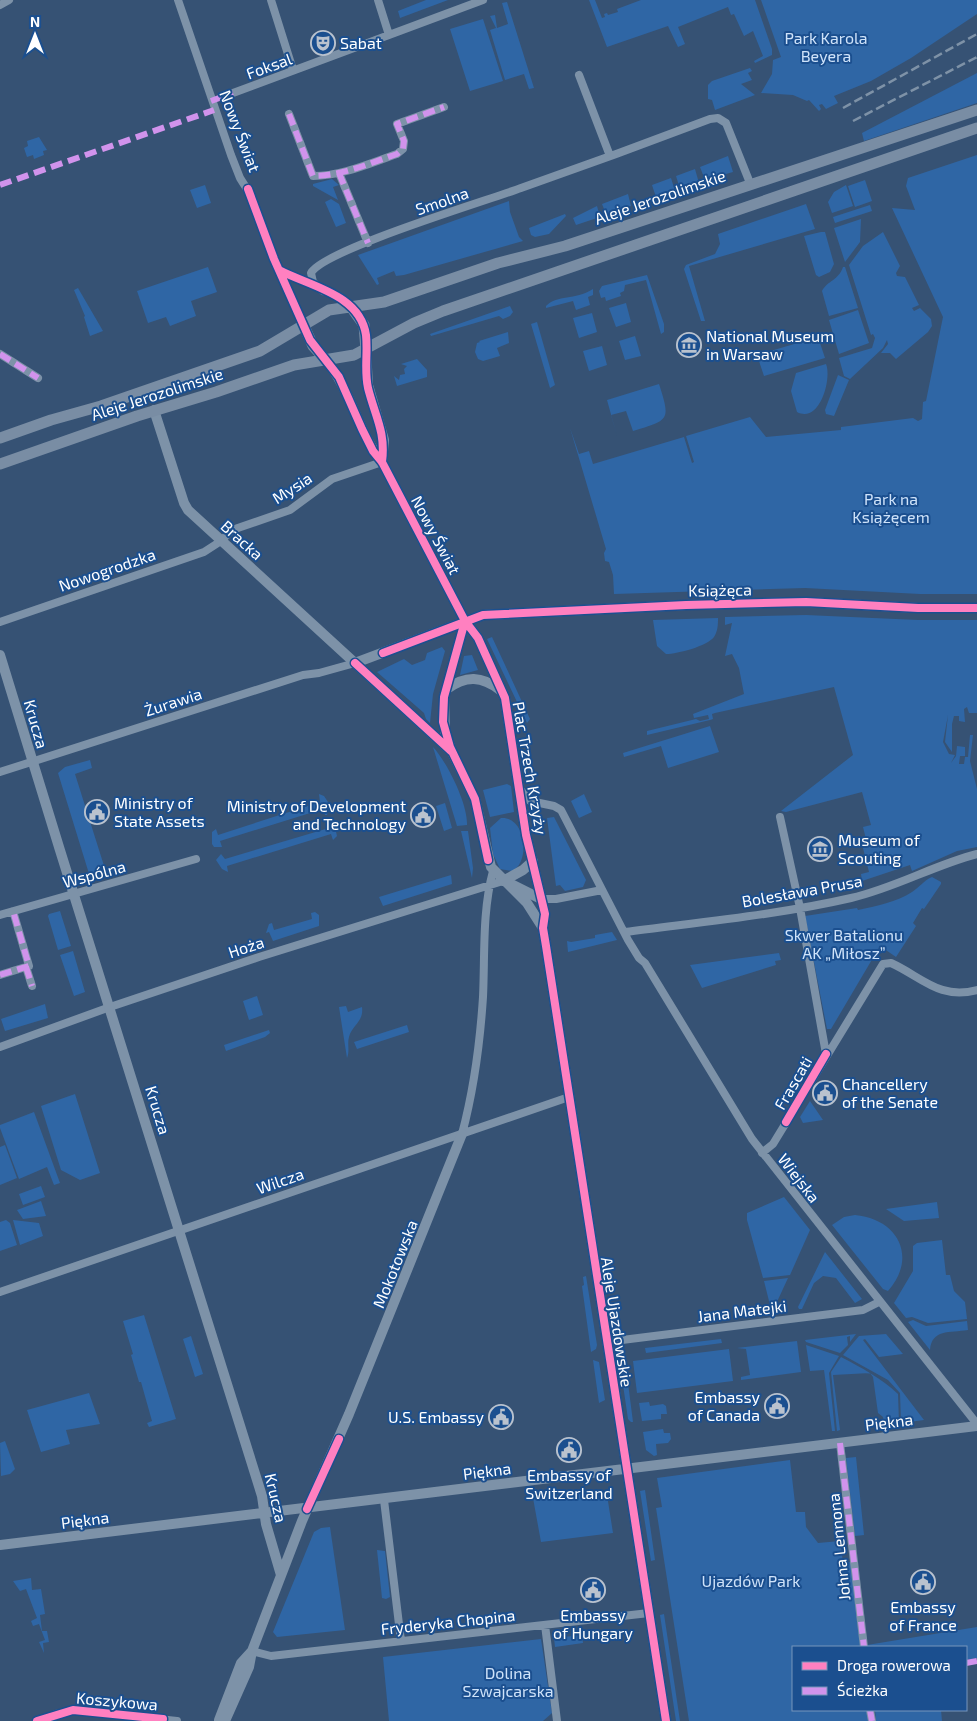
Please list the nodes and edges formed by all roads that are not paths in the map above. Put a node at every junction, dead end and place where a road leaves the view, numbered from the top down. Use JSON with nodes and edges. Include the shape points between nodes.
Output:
{"nodes":[{"id":1,"x":9,"y":0,"type":"edge"},
{"id":2,"x":178,"y":0,"type":"edge"},
{"id":3,"x":271,"y":0,"type":"edge"},
{"id":4,"x":378,"y":0,"type":"edge"},
{"id":5,"x":483,"y":0,"type":"edge"},
{"id":6,"x":466,"y":3,"type":"edge"},
{"id":7,"x":0,"y":5,"type":"edge"},
{"id":8,"x":389,"y":35,"type":"junction"},
{"id":9,"x":294,"y":70,"type":"junction"},
{"id":10,"x":580,"y":75,"type":"dead end"},
{"id":11,"x":233,"y":93,"type":"dead end"},
{"id":12,"x":444,"y":107,"type":"dead end"},
{"id":13,"x":977,"y":110,"type":"edge"},
{"id":14,"x":289,"y":114,"type":"dead end"},
{"id":15,"x":977,"y":128,"type":"edge"},
{"id":16,"x":610,"y":156,"type":"junction"},
{"id":17,"x":339,"y":173,"type":"junction"},
{"id":18,"x":750,"y":183,"type":"junction"},
{"id":19,"x":368,"y":243,"type":"junction"},
{"id":20,"x":279,"y":270,"type":"junction"},
{"id":21,"x":324,"y":290,"type":"junction"},
{"id":22,"x":351,"y":307,"type":"junction"},
{"id":23,"x":304,"y":326,"type":"junction"},
{"id":24,"x":366,"y":350,"type":"junction"},
{"id":25,"x":0,"y":354,"type":"edge"},
{"id":26,"x":324,"y":359,"type":"junction"},
{"id":27,"x":38,"y":378,"type":"dead end"},
{"id":28,"x":154,"y":410,"type":"junction"},
{"id":29,"x":0,"y":438,"type":"edge"},
{"id":30,"x":382,"y":462,"type":"junction"},
{"id":31,"x":0,"y":464,"type":"edge"},
{"id":32,"x":221,"y":541,"type":"junction"},
{"id":33,"x":977,"y":608,"type":"edge"},
{"id":34,"x":465,"y":621,"type":"junction"},
{"id":35,"x":0,"y":622,"type":"edge"},
{"id":36,"x":0,"y":655,"type":"edge"},
{"id":37,"x":355,"y":663,"type":"junction"},
{"id":38,"x":447,"y":689,"type":"junction"},
{"id":39,"x":502,"y":691,"type":"junction"},
{"id":40,"x":452,"y":752,"type":"junction"},
{"id":41,"x":32,"y":762,"type":"junction"},
{"id":42,"x":0,"y":772,"type":"edge"},
{"id":43,"x":520,"y":789,"type":"junction"},
{"id":44,"x":780,"y":817,"type":"dead end"},
{"id":45,"x":977,"y":854,"type":"edge"},
{"id":46,"x":196,"y":859,"type":"dead end"},
{"id":47,"x":532,"y":861,"type":"junction"},
{"id":48,"x":493,"y":871,"type":"junction"},
{"id":49,"x":503,"y":881,"type":"junction"},
{"id":50,"x":490,"y":884,"type":"junction"},
{"id":51,"x":602,"y":890,"type":"junction"},
{"id":52,"x":73,"y":894,"type":"junction"},
{"id":53,"x":541,"y":899,"type":"junction"},
{"id":54,"x":800,"y":908,"type":"junction"},
{"id":55,"x":13,"y":911,"type":"junction"},
{"id":56,"x":0,"y":915,"type":"edge"},
{"id":57,"x":543,"y":928,"type":"junction"},
{"id":58,"x":625,"y":932,"type":"junction"},
{"id":59,"x":26,"y":967,"type":"junction"},
{"id":60,"x":0,"y":975,"type":"edge"},
{"id":61,"x":32,"y":986,"type":"dead end"},
{"id":62,"x":977,"y":990,"type":"edge"},
{"id":63,"x":110,"y":1007,"type":"junction"},
{"id":64,"x":0,"y":1046,"type":"edge"},
{"id":65,"x":826,"y":1054,"type":"junction"},
{"id":66,"x":569,"y":1097,"type":"junction"},
{"id":67,"x":462,"y":1134,"type":"junction"},
{"id":68,"x":762,"y":1153,"type":"junction"},
{"id":69,"x":179,"y":1230,"type":"junction"},
{"id":70,"x":0,"y":1292,"type":"edge"},
{"id":71,"x":879,"y":1302,"type":"junction"},
{"id":72,"x":606,"y":1342,"type":"junction"},
{"id":73,"x":977,"y":1425,"type":"edge"},
{"id":74,"x":840,"y":1443,"type":"junction"},
{"id":75,"x":626,"y":1470,"type":"junction"},
{"id":76,"x":384,"y":1500,"type":"junction"},
{"id":77,"x":307,"y":1510,"type":"junction"},
{"id":78,"x":265,"y":1514,"type":"junction"},
{"id":79,"x":0,"y":1545,"type":"edge"},
{"id":80,"x":281,"y":1575,"type":"junction"},
{"id":81,"x":649,"y":1613,"type":"junction"},
{"id":82,"x":545,"y":1625,"type":"junction"},
{"id":83,"x":400,"y":1641,"type":"junction"},
{"id":84,"x":864,"y":1646,"type":"edge"},
{"id":85,"x":252,"y":1651,"type":"junction"},
{"id":86,"x":56,"y":1714,"type":"dead end"},
{"id":87,"x":177,"y":1721,"type":"edge"},
{"id":88,"x":221,"y":1721,"type":"edge"},
{"id":89,"x":557,"y":1721,"type":"edge"},
{"id":90,"x":666,"y":1721,"type":"edge"}],
"edges":[{"from":1,"to":7,"type":"street"},
{"from":2,"to":20,"type":"street","name":"Nowy Świat","via":[[218,121]]},
{"from":3,"to":9,"type":"street"},
{"from":4,"to":8,"type":"street"},
{"from":5,"to":6,"type":"street","name":"Foksal"},
{"from":6,"to":8,"type":"street","name":"Foksal"},
{"from":8,"to":9,"type":"street","name":"Foksal"},
{"from":9,"to":11,"type":"street","name":"Foksal"},
{"from":10,"to":16,"type":"street"},
{"from":12,"to":17,"type":"street","via":[[397,124],[404,144],[401,151]]},
{"from":13,"to":18,"type":"main road","name":"Aleje Jerozolimskie"},
{"from":14,"to":17,"type":"street","via":[[313,176]]},
{"from":15,"to":24,"type":"main road","via":[[443,311]]},
{"from":16,"to":18,"type":"street","name":"Smolna","via":[[718,118],[726,123]]},
{"from":16,"to":19,"type":"street","name":"Smolna"},
{"from":17,"to":19,"type":"street"},
{"from":18,"to":22,"type":"main road","name":"Aleje Jerozolimskie","via":[[565,246],[508,260],[384,302]]},
{"from":19,"to":21,"type":"street","name":"Smolna","via":[[315,267],[311,278]]},
{"from":20,"to":21,"type":"street"},
{"from":20,"to":23,"type":"street","name":"Nowy Świat"},
{"from":21,"to":22,"type":"street","via":[[340,297]]},
{"from":22,"to":23,"type":"main road","via":[[329,310]]},
{"from":22,"to":24,"type":"main road","via":[[364,325]]},
{"from":23,"to":26,"type":"main road","via":[[313,346]]},
{"from":23,"to":29,"type":"main road","name":"Aleje Jerozolimskie","via":[[260,351]]},
{"from":24,"to":26,"type":"main road","via":[[349,357]]},
{"from":24,"to":30,"type":"street","via":[[368,385],[384,440]]},
{"from":25,"to":27,"type":"street"},
{"from":26,"to":28,"type":"main road","name":"Aleje Jerozolimskie","via":[[300,363]]},
{"from":26,"to":30,"type":"street","name":"Nowy Świat","via":[[339,377],[362,429]]},
{"from":28,"to":31,"type":"main road","name":"Aleje Jerozolimskie"},
{"from":28,"to":32,"type":"street","name":"Bracka","via":[[184,503]]},
{"from":30,"to":32,"type":"street","name":"Mysia","via":[[332,479],[290,510],[235,528]]},
{"from":30,"to":34,"type":"street","name":"Nowy Świat"},
{"from":32,"to":35,"type":"street","name":"Nowogrodzka","via":[[204,552]]},
{"from":32,"to":37,"type":"street","name":"Bracka"},
{"from":33,"to":34,"type":"street","name":"Książęca","via":[[806,602],[713,604],[482,615]]},
{"from":34,"to":37,"type":"street"},
{"from":34,"to":38,"type":"street"},
{"from":34,"to":39,"type":"street","name":"Plac Trzech Krzyży","via":[[475,634]]},
{"from":36,"to":41,"type":"street","name":"Krucza"},
{"from":37,"to":40,"type":"street"},
{"from":37,"to":41,"type":"street","name":"Żurawia","via":[[303,675]]},
{"from":38,"to":39,"type":"street","via":[[480,678]]},
{"from":38,"to":40,"type":"street","via":[[443,722]]},
{"from":39,"to":43,"type":"street","name":"Plac Trzech Krzyży"},
{"from":40,"to":48,"type":"street","via":[[475,799]]},
{"from":41,"to":42,"type":"street","name":"Żurawia"},
{"from":41,"to":52,"type":"street","name":"Krucza"},
{"from":43,"to":47,"type":"street","name":"Plac Trzech Krzyży"},
{"from":43,"to":51,"type":"street","name":"Plac Trzech Krzyży","via":[[530,801],[561,810]]},
{"from":44,"to":54,"type":"street"},
{"from":45,"to":54,"type":"street","name":"Bolesława Prusa","via":[[872,893]]},
{"from":46,"to":52,"type":"street","name":"Wspólna"},
{"from":47,"to":49,"type":"street"},
{"from":47,"to":53,"type":"street","name":"Plac Trzech Krzyży"},
{"from":48,"to":49,"type":"street"},
{"from":48,"to":50,"type":"street","name":"Mokotowska"},
{"from":49,"to":50,"type":"street","name":"Hoża"},
{"from":49,"to":53,"type":"street"},
{"from":49,"to":57,"type":"street","via":[[527,903]]},
{"from":50,"to":63,"type":"street","name":"Hoża"},
{"from":50,"to":67,"type":"street","name":"Mokotowska","via":[[481,1026]]},
{"from":51,"to":53,"type":"street"},
{"from":51,"to":58,"type":"street","name":"Plac Trzech Krzyży"},
{"from":52,"to":55,"type":"street","name":"Wspólna"},
{"from":52,"to":63,"type":"street","name":"Krucza"},
{"from":53,"to":57,"type":"street","name":"Plac Trzech Krzyży","via":[[545,914]]},
{"from":54,"to":58,"type":"street","name":"Bolesława Prusa"},
{"from":54,"to":65,"type":"street"},
{"from":55,"to":56,"type":"street","name":"Wspólna"},
{"from":55,"to":59,"type":"street","via":[[29,966]]},
{"from":57,"to":66,"type":"street","name":"Aleje Ujazdowskie"},
{"from":58,"to":68,"type":"street","name":"Wiejska","via":[[735,1115]]},
{"from":59,"to":60,"type":"street"},
{"from":59,"to":61,"type":"street"},
{"from":62,"to":65,"type":"street","name":"Frascati","via":[[964,993],[940,990],[886,962]]},
{"from":63,"to":64,"type":"street","name":"Hoża"},
{"from":63,"to":69,"type":"street","name":"Krucza"},
{"from":65,"to":68,"type":"street","name":"Frascati","via":[[773,1144]]},
{"from":66,"to":67,"type":"street","name":"Wilcza"},
{"from":66,"to":72,"type":"street","name":"Aleje Ujazdowskie"},
{"from":67,"to":69,"type":"street","name":"Wilcza"},
{"from":67,"to":77,"type":"street","name":"Mokotowska","via":[[423,1236]]},
{"from":68,"to":71,"type":"street","name":"Wiejska"},
{"from":69,"to":70,"type":"street","name":"Wilcza"},
{"from":69,"to":78,"type":"street","name":"Krucza"},
{"from":71,"to":72,"type":"street","name":"Jana Matejki","via":[[863,1310]]},
{"from":71,"to":73,"type":"street","name":"Wiejska"},
{"from":72,"to":75,"type":"street","name":"Aleje Ujazdowskie"},
{"from":73,"to":74,"type":"street","name":"Piękna"},
{"from":74,"to":75,"type":"street","name":"Piękna"},
{"from":74,"to":84,"type":"street","name":"Johna Lennona"},
{"from":75,"to":76,"type":"street","name":"Piękna"},
{"from":75,"to":81,"type":"street","name":"Aleje Ujazdowskie"},
{"from":76,"to":77,"type":"street","name":"Piękna"},
{"from":76,"to":83,"type":"street"},
{"from":77,"to":78,"type":"street","name":"Piękna"},
{"from":77,"to":80,"type":"street","name":"Mokotowska"},
{"from":78,"to":79,"type":"street","name":"Piękna"},
{"from":78,"to":80,"type":"street","name":"Krucza"},
{"from":80,"to":85,"type":"street","name":"Mokotowska"},
{"from":81,"to":82,"type":"street","name":"Fryderyka Chopina"},
{"from":81,"to":90,"type":"street","name":"Aleje Ujazdowskie"},
{"from":82,"to":83,"type":"street","name":"Fryderyka Chopina"},
{"from":82,"to":89,"type":"street"},
{"from":83,"to":85,"type":"street","name":"Fryderyka Chopina","via":[[271,1656]]},
{"from":85,"to":88,"type":"street","name":"Mokotowska","via":[[241,1663],[236,1687]]},
{"from":86,"to":87,"type":"street","name":"Koszykowa","via":[[73,1710]]}]}
